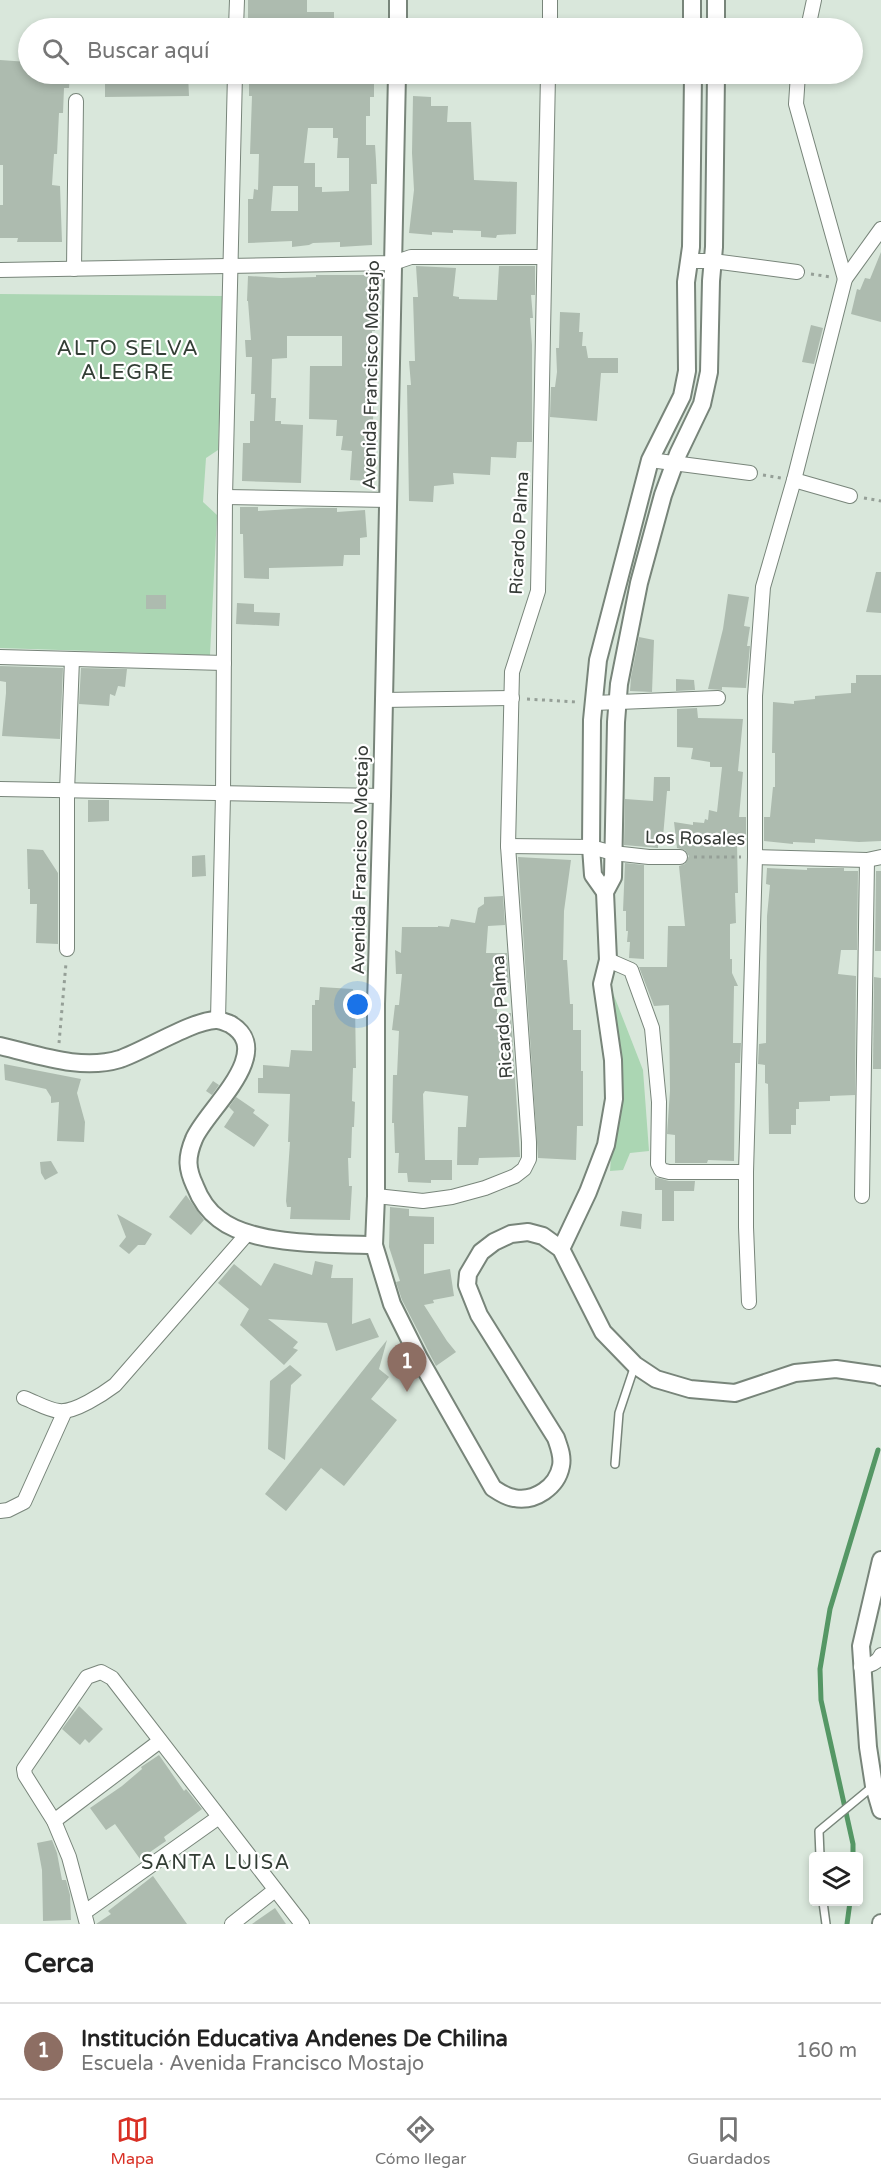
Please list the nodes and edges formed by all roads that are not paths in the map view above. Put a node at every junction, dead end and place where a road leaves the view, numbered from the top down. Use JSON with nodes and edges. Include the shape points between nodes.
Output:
{"nodes":[{"id":1,"x":237,"y":0,"type":"edge"},
{"id":2,"x":398,"y":0,"type":"edge"},
{"id":3,"x":550,"y":0,"type":"edge"},
{"id":4,"x":692,"y":0,"type":"edge"},
{"id":5,"x":716,"y":0,"type":"edge"},
{"id":6,"x":814,"y":0,"type":"edge"},
{"id":7,"x":236,"y":18,"type":"edge"},
{"id":8,"x":398,"y":18,"type":"edge"},
{"id":9,"x":549,"y":18,"type":"edge"},
{"id":10,"x":693,"y":18,"type":"edge"},
{"id":11,"x":716,"y":18,"type":"edge"},
{"id":12,"x":810,"y":18,"type":"edge"},
{"id":13,"x":235,"y":84,"type":"edge"},
{"id":14,"x":397,"y":84,"type":"edge"},
{"id":15,"x":549,"y":84,"type":"edge"},
{"id":16,"x":693,"y":84,"type":"edge"},
{"id":17,"x":716,"y":84,"type":"edge"},
{"id":18,"x":797,"y":84,"type":"edge"},
{"id":19,"x":76,"y":101,"type":"dead end"},
{"id":20,"x":881,"y":229,"type":"edge"},
{"id":21,"x":544,"y":257,"type":"junction"},
{"id":22,"x":690,"y":261,"type":"junction"},
{"id":23,"x":713,"y":261,"type":"junction"},
{"id":24,"x":393,"y":263,"type":"junction"},
{"id":25,"x":230,"y":265,"type":"junction"},
{"id":26,"x":74,"y":269,"type":"junction"},
{"id":27,"x":0,"y":270,"type":"edge"},
{"id":28,"x":797,"y":272,"type":"road end"},
{"id":29,"x":845,"y":279,"type":"junction"},
{"id":30,"x":650,"y":460,"type":"junction"},
{"id":31,"x":674,"y":464,"type":"junction"},
{"id":32,"x":750,"y":473,"type":"road end"},
{"id":33,"x":794,"y":480,"type":"junction"},
{"id":34,"x":225,"y":496,"type":"junction"},
{"id":35,"x":850,"y":496,"type":"dead end"},
{"id":36,"x":388,"y":500,"type":"junction"},
{"id":37,"x":0,"y":657,"type":"edge"},
{"id":38,"x":72,"y":659,"type":"junction"},
{"id":39,"x":224,"y":663,"type":"junction"},
{"id":40,"x":512,"y":698,"type":"junction"},
{"id":41,"x":718,"y":698,"type":"dead end"},
{"id":42,"x":383,"y":700,"type":"junction"},
{"id":43,"x":594,"y":703,"type":"junction"},
{"id":44,"x":618,"y":703,"type":"junction"},
{"id":45,"x":0,"y":789,"type":"edge"},
{"id":46,"x":68,"y":792,"type":"junction"},
{"id":47,"x":223,"y":794,"type":"junction"},
{"id":48,"x":382,"y":796,"type":"junction"},
{"id":49,"x":508,"y":846,"type":"junction"},
{"id":50,"x":591,"y":847,"type":"junction"},
{"id":51,"x":613,"y":853,"type":"junction"},
{"id":52,"x":680,"y":857,"type":"road end"},
{"id":53,"x":755,"y":857,"type":"junction"},
{"id":54,"x":881,"y":857,"type":"edge"},
{"id":55,"x":867,"y":860,"type":"junction"},
{"id":56,"x":605,"y":892,"type":"junction"},
{"id":57,"x":67,"y":950,"type":"road end"},
{"id":58,"x":608,"y":960,"type":"junction"},
{"id":59,"x":218,"y":1020,"type":"junction"},
{"id":60,"x":0,"y":1046,"type":"edge"},
{"id":61,"x":746,"y":1172,"type":"junction"},
{"id":62,"x":376,"y":1196,"type":"junction"},
{"id":63,"x":862,"y":1196,"type":"dead end"},
{"id":64,"x":247,"y":1233,"type":"junction"},
{"id":65,"x":374,"y":1245,"type":"junction"},
{"id":66,"x":561,"y":1249,"type":"junction"},
{"id":67,"x":749,"y":1302,"type":"dead end"},
{"id":68,"x":635,"y":1365,"type":"junction"},
{"id":69,"x":880,"y":1374,"type":"edge"},
{"id":70,"x":24,"y":1398,"type":"dead end"},
{"id":71,"x":65,"y":1411,"type":"junction"},
{"id":72,"x":615,"y":1464,"type":"dead end"},
{"id":73,"x":0,"y":1511,"type":"edge"},
{"id":74,"x":881,"y":1560,"type":"edge"},
{"id":75,"x":881,"y":1655,"type":"edge"},
{"id":76,"x":861,"y":1667,"type":"junction"},
{"id":77,"x":160,"y":1741,"type":"junction"},
{"id":78,"x":869,"y":1790,"type":"junction"},
{"id":79,"x":881,"y":1810,"type":"edge"},
{"id":80,"x":219,"y":1817,"type":"junction"},
{"id":81,"x":54,"y":1821,"type":"junction"},
{"id":82,"x":820,"y":1852,"type":"edge"},
{"id":83,"x":275,"y":1890,"type":"junction"},
{"id":84,"x":824,"y":1906,"type":"edge"},
{"id":85,"x":86,"y":1918,"type":"edge"},
{"id":86,"x":232,"y":1924,"type":"edge"},
{"id":87,"x":302,"y":1924,"type":"edge"},
{"id":88,"x":826,"y":1924,"type":"edge"}],
"edges":[{"from":1,"to":7,"type":"street"},
{"from":2,"to":8,"type":"street"},
{"from":3,"to":9,"type":"street"},
{"from":4,"to":10,"type":"street"},
{"from":5,"to":11,"type":"street"},
{"from":6,"to":12,"type":"street"},
{"from":13,"to":25,"type":"street"},
{"from":14,"to":24,"type":"street","name":"Avenida Francisco Mostajo"},
{"from":15,"to":21,"type":"street","name":"Ricardo Palma"},
{"from":16,"to":22,"type":"street"},
{"from":17,"to":23,"type":"street"},
{"from":18,"to":29,"type":"street","via":[[796,104]]},
{"from":19,"to":26,"type":"street"},
{"from":20,"to":29,"type":"street"},
{"from":21,"to":24,"type":"street","via":[[411,257]]},
{"from":21,"to":40,"type":"street","name":"Ricardo Palma","via":[[538,591],[512,672]]},
{"from":22,"to":23,"type":"street"},
{"from":22,"to":30,"type":"street","via":[[686,282],[687,371],[682,396]]},
{"from":23,"to":28,"type":"street"},
{"from":23,"to":31,"type":"street","via":[[710,372],[702,404]]},
{"from":24,"to":25,"type":"street"},
{"from":24,"to":36,"type":"street","name":"Avenida Francisco Mostajo"},
{"from":25,"to":26,"type":"street"},
{"from":25,"to":34,"type":"street"},
{"from":26,"to":27,"type":"street"},
{"from":29,"to":33,"type":"street"},
{"from":30,"to":31,"type":"street"},
{"from":30,"to":43,"type":"street","via":[[598,660]]},
{"from":31,"to":32,"type":"street"},
{"from":31,"to":44,"type":"street","via":[[639,583]]},
{"from":33,"to":35,"type":"street"},
{"from":33,"to":53,"type":"street","via":[[763,587],[755,696]]},
{"from":34,"to":36,"type":"street"},
{"from":34,"to":39,"type":"street"},
{"from":36,"to":42,"type":"street","name":"Avenida Francisco Mostajo"},
{"from":37,"to":38,"type":"street"},
{"from":38,"to":39,"type":"street"},
{"from":38,"to":46,"type":"street"},
{"from":39,"to":47,"type":"street"},
{"from":40,"to":42,"type":"street"},
{"from":40,"to":49,"type":"street","name":"Ricardo Palma"},
{"from":41,"to":44,"type":"street"},
{"from":42,"to":48,"type":"street","name":"Avenida Francisco Mostajo"},
{"from":43,"to":44,"type":"street"},
{"from":43,"to":50,"type":"street"},
{"from":44,"to":51,"type":"street"},
{"from":45,"to":46,"type":"street"},
{"from":46,"to":47,"type":"street"},
{"from":46,"to":57,"type":"street"},
{"from":47,"to":48,"type":"street"},
{"from":47,"to":59,"type":"street"},
{"from":48,"to":62,"type":"street","name":"Avenida Francisco Mostajo"},
{"from":49,"to":50,"type":"street","name":"Los Rosales"},
{"from":49,"to":62,"type":"street","name":"Ricardo Palma","via":[[529,1159],[514,1176],[452,1197],[423,1201]]},
{"from":50,"to":51,"type":"street","name":"Los Rosales"},
{"from":50,"to":56,"type":"street","via":[[593,875]]},
{"from":51,"to":52,"type":"street","name":"Los Rosales"},
{"from":51,"to":56,"type":"street","via":[[613,877]]},
{"from":53,"to":55,"type":"street","name":"Los Rosales"},
{"from":53,"to":61,"type":"street"},
{"from":54,"to":55,"type":"street","name":"Los Rosales"},
{"from":55,"to":63,"type":"street"},
{"from":56,"to":58,"type":"street"},
{"from":58,"to":61,"type":"street","via":[[631,970],[652,1028],[661,1170]]},
{"from":58,"to":66,"type":"street","via":[[602,984],[615,1099],[606,1145]]},
{"from":59,"to":60,"type":"street","via":[[120,1059],[92,1065]]},
{"from":59,"to":64,"type":"street","via":[[242,1035],[246,1051],[242,1072],[194,1138],[187,1167],[201,1200],[219,1220]]},
{"from":61,"to":67,"type":"street"},
{"from":62,"to":65,"type":"street","name":"Avenida Francisco Mostajo"},
{"from":64,"to":65,"type":"street","via":[[306,1243]]},
{"from":64,"to":71,"type":"street","via":[[115,1385]]},
{"from":65,"to":66,"type":"street","name":"Avenida Francisco Mostajo","via":[[392,1304],[420,1358],[493,1488],[515,1499],[538,1495],[549,1488],[561,1466],[561,1454],[556,1438],[479,1315],[467,1285],[468,1274],[481,1252],[511,1234],[528,1232],[543,1236]]},
{"from":66,"to":68,"type":"street","via":[[603,1332]]},
{"from":68,"to":69,"type":"street","via":[[656,1379],[690,1389],[735,1393],[795,1373],[836,1369]]},
{"from":68,"to":72,"type":"lane","via":[[619,1413]]},
{"from":70,"to":71,"type":"street"},
{"from":71,"to":73,"type":"street","via":[[24,1502]]},
{"from":74,"to":76,"type":"street","via":[[861,1646]]},
{"from":75,"to":76,"type":"street","via":[[871,1665]]},
{"from":76,"to":78,"type":"street"},
{"from":77,"to":80,"type":"street"},
{"from":77,"to":81,"type":"street"},
{"from":77,"to":81,"type":"street","via":[[112,1678],[100,1672],[91,1674],[24,1769]]},
{"from":78,"to":79,"type":"street"},
{"from":78,"to":82,"type":"lane","via":[[819,1832]]},
{"from":80,"to":83,"type":"street"},
{"from":80,"to":85,"type":"street"},
{"from":81,"to":85,"type":"street"},
{"from":83,"to":86,"type":"street"},
{"from":83,"to":87,"type":"street"},
{"from":84,"to":88,"type":"lane"}]}
